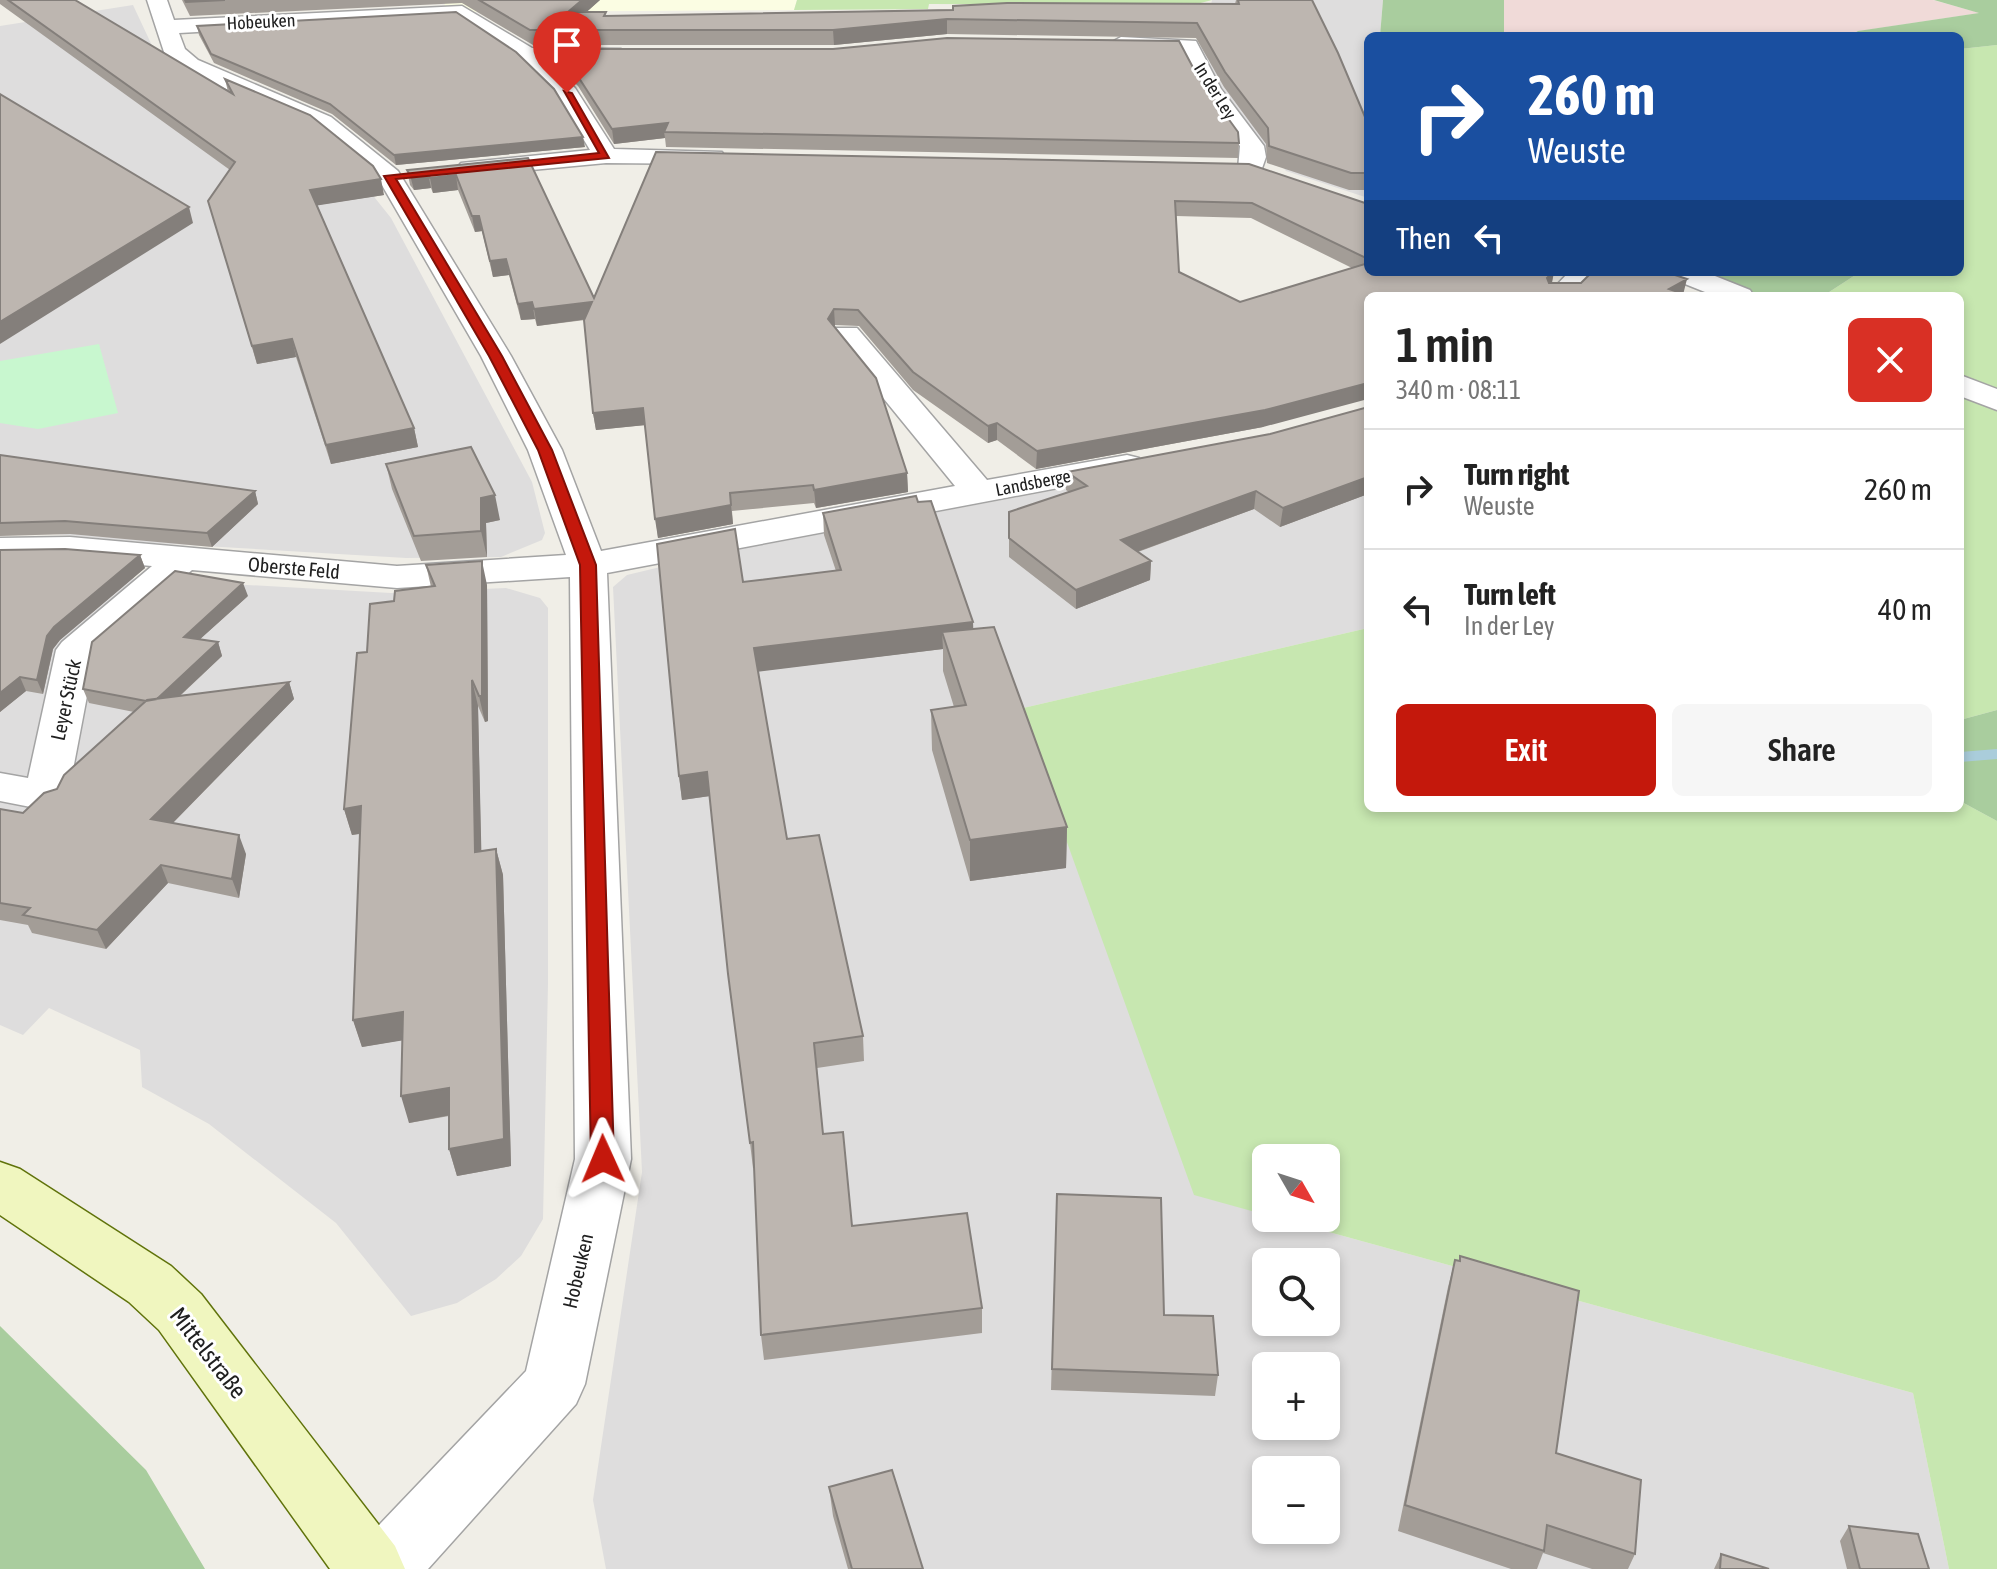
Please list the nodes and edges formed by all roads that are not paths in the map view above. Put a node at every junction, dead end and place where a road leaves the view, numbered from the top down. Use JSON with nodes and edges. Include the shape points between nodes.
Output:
{"nodes":[{"id":1,"x":161,"y":14,"type":"edge"},
{"id":2,"x":1104,"y":43,"type":"edge"},
{"id":3,"x":527,"y":54,"type":"junction"},
{"id":4,"x":635,"y":54,"type":"edge"},
{"id":5,"x":606,"y":156,"type":"junction"},
{"id":6,"x":740,"y":157,"type":"edge"},
{"id":7,"x":1220,"y":168,"type":"edge"},
{"id":8,"x":1251,"y":169,"type":"junction"},
{"id":9,"x":446,"y":170,"type":"edge"},
{"id":10,"x":1281,"y":180,"type":"edge"},
{"id":11,"x":1582,"y":276,"type":"edge"},
{"id":12,"x":1690,"y":276,"type":"edge"},
{"id":13,"x":1564,"y":292,"type":"edge"},
{"id":14,"x":1730,"y":292,"type":"edge"},
{"id":15,"x":846,"y":334,"type":"dead end"},
{"id":16,"x":1964,"y":387,"type":"edge"},
{"id":17,"x":1997,"y":400,"type":"edge"},
{"id":18,"x":1166,"y":458,"type":"edge"},
{"id":19,"x":979,"y":493,"type":"junction"},
{"id":20,"x":0,"y":549,"type":"edge"},
{"id":21,"x":184,"y":558,"type":"junction"},
{"id":22,"x":588,"y":565,"type":"junction"},
{"id":23,"x":0,"y":787,"type":"edge"},
{"id":24,"x":0,"y":1185,"type":"edge"},
{"id":25,"x":371,"y":1569,"type":"edge"},
{"id":26,"x":383,"y":1569,"type":"edge"}],
"edges":[{"from":1,"to":3,"type":"street","name":"Hobeuken","via":[[452,10]]},
{"from":1,"to":22,"type":"street","name":"Hobeuken","via":[[175,52],[190,65],[323,122],[403,175],[545,450]]},
{"from":2,"to":8,"type":"street","name":"In der Ley","via":[[1188,46],[1210,90],[1252,146]]},
{"from":3,"to":4,"type":"street"},
{"from":3,"to":5,"type":"street","via":[[567,93]]},
{"from":5,"to":6,"type":"street"},
{"from":5,"to":9,"type":"street"},
{"from":7,"to":8,"type":"street"},
{"from":8,"to":10,"type":"street"},
{"from":11,"to":13,"type":"street"},
{"from":12,"to":14,"type":"street"},
{"from":15,"to":19,"type":"street","name":"Landsberge"},
{"from":16,"to":17,"type":"street"},
{"from":18,"to":19,"type":"street","name":"Landsberge"},
{"from":19,"to":22,"type":"street","name":"Landsberge"},
{"from":20,"to":21,"type":"street","name":"Oberste Feld","via":[[70,548]]},
{"from":21,"to":22,"type":"street","name":"Oberste Feld","via":[[397,577]]},
{"from":21,"to":23,"type":"street","name":"Leyer Stück","via":[[76,650],[46,796]]},
{"from":22,"to":26,"type":"street","name":"Hobeuken","via":[[603,1159],[554,1384]]},
{"from":24,"to":25,"type":"main road","name":"Mittelstraße","via":[[150,1284],[180,1312]]}]}
